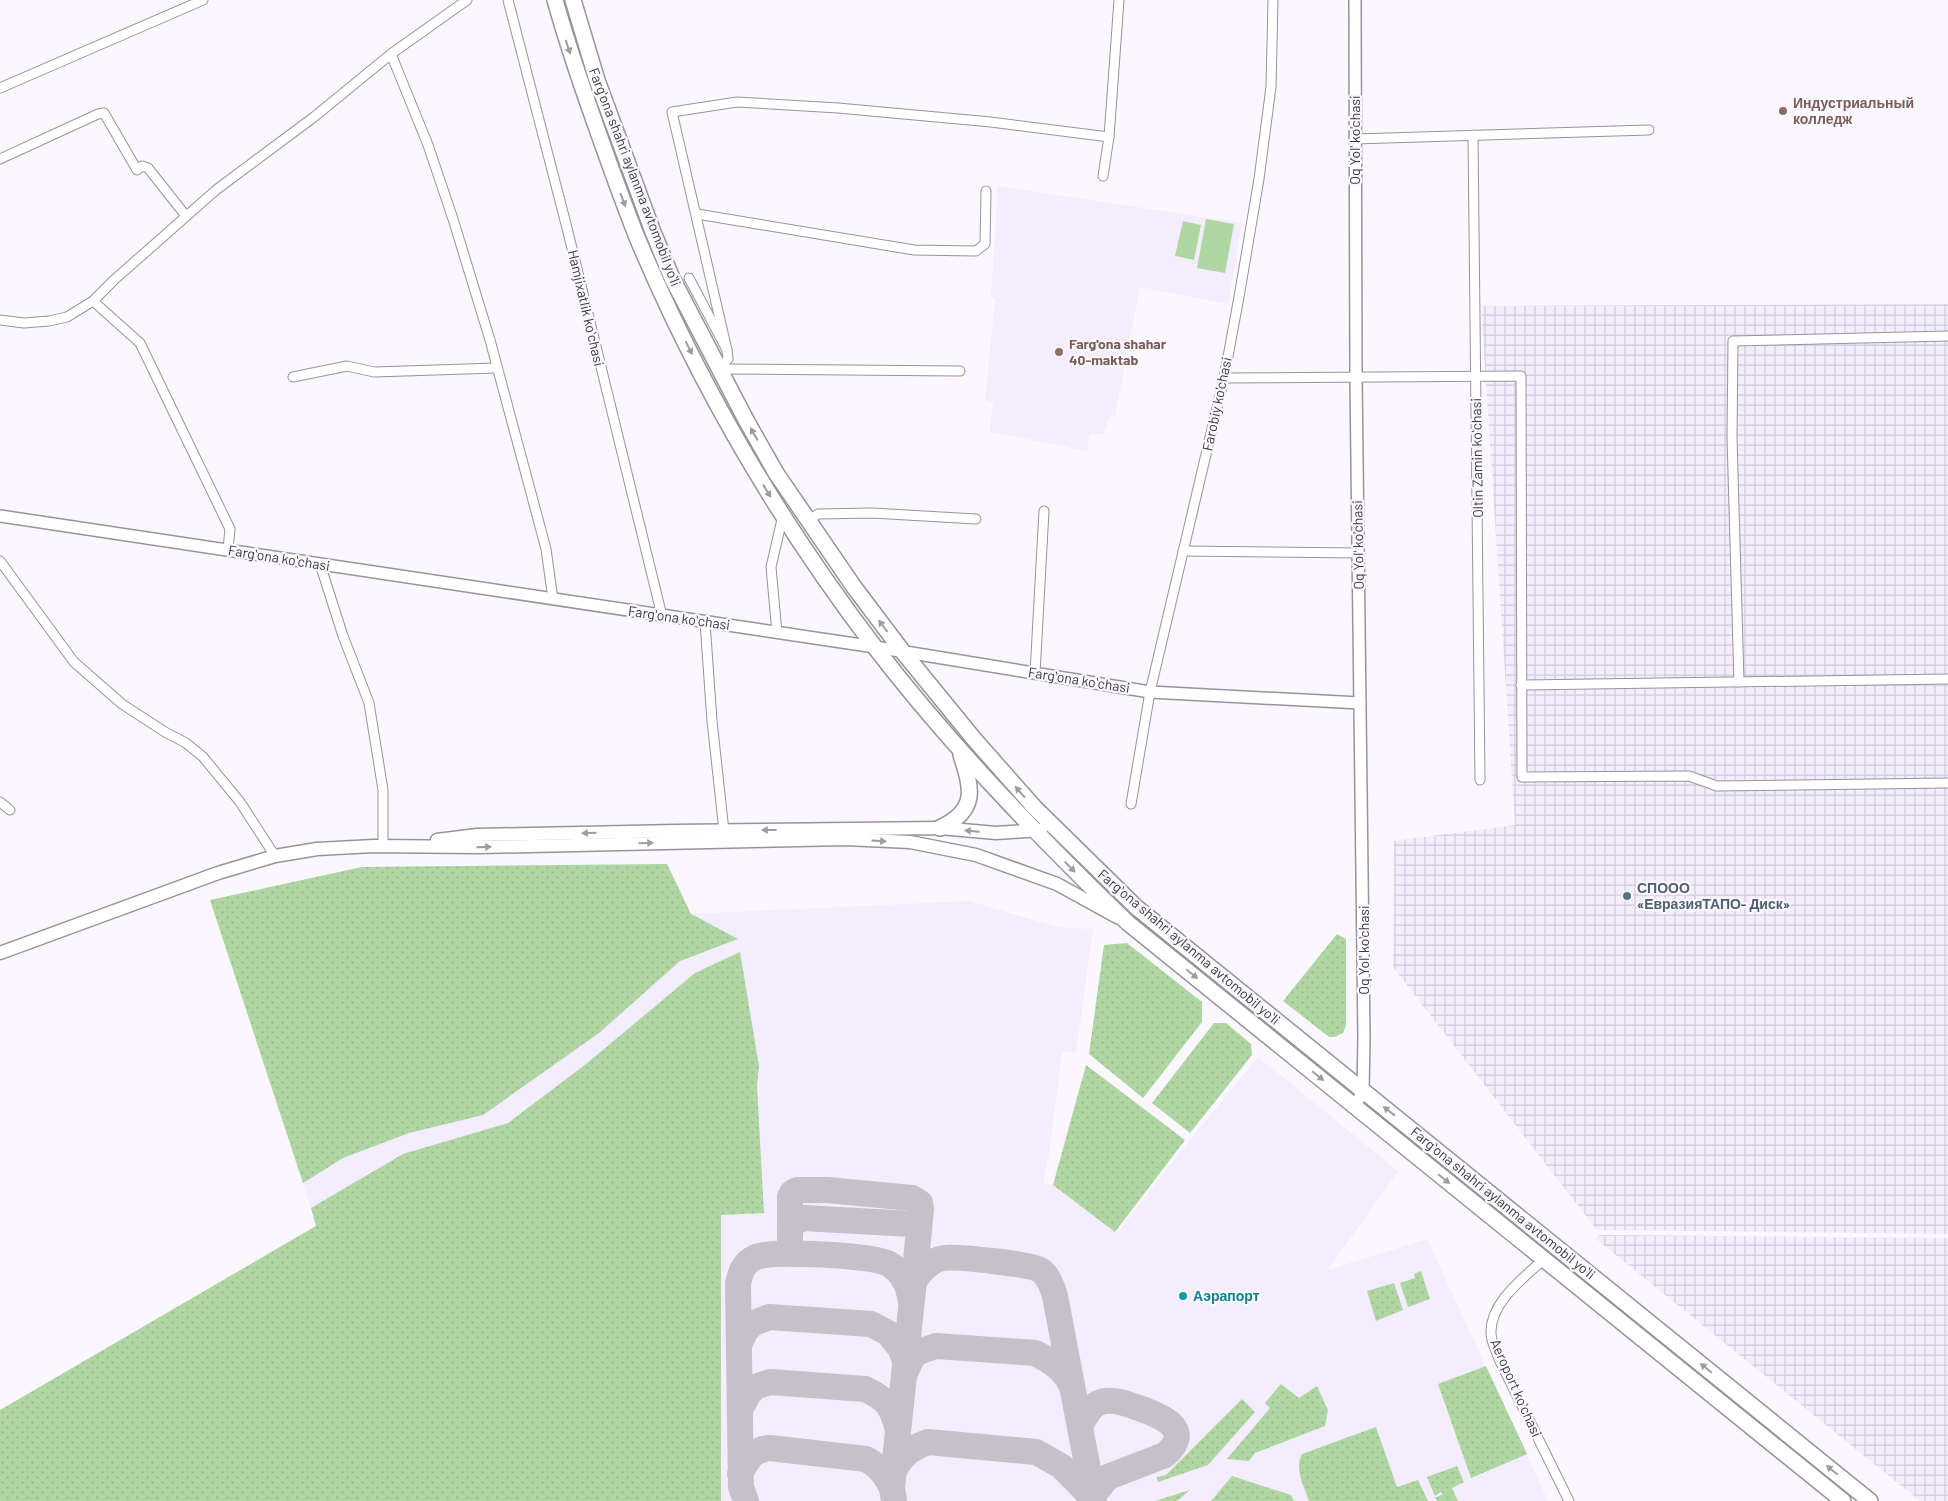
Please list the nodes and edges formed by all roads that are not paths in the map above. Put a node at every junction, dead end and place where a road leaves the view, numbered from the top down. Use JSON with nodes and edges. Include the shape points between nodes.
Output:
{"nodes":[{"id":1,"x":203,"y":0,"type":"edge"},
{"id":2,"x":467,"y":0,"type":"edge"},
{"id":3,"x":508,"y":0,"type":"edge"},
{"id":4,"x":555,"y":0,"type":"edge"},
{"id":5,"x":573,"y":0,"type":"edge"},
{"id":6,"x":1119,"y":0,"type":"edge"},
{"id":7,"x":1273,"y":0,"type":"edge"},
{"id":8,"x":1355,"y":0,"type":"edge"},
{"id":9,"x":391,"y":54,"type":"junction"},
{"id":10,"x":0,"y":88,"type":"edge"},
{"id":11,"x":1649,"y":130,"type":"dead end"},
{"id":12,"x":1473,"y":135,"type":"junction"},
{"id":13,"x":1109,"y":137,"type":"junction"},
{"id":14,"x":1354,"y":139,"type":"junction"},
{"id":15,"x":0,"y":159,"type":"edge"},
{"id":16,"x":1104,"y":176,"type":"dead end"},
{"id":17,"x":986,"y":191,"type":"dead end"},
{"id":18,"x":697,"y":214,"type":"junction"},
{"id":19,"x":186,"y":216,"type":"junction"},
{"id":20,"x":689,"y":278,"type":"dead end"},
{"id":21,"x":93,"y":301,"type":"junction"},
{"id":22,"x":0,"y":320,"type":"edge"},
{"id":23,"x":1948,"y":336,"type":"edge"},
{"id":24,"x":727,"y":350,"type":"junction"},
{"id":25,"x":496,"y":368,"type":"junction"},
{"id":26,"x":719,"y":369,"type":"junction"},
{"id":27,"x":960,"y":371,"type":"dead end"},
{"id":28,"x":294,"y":377,"type":"dead end"},
{"id":29,"x":1476,"y":377,"type":"junction"},
{"id":30,"x":1224,"y":378,"type":"junction"},
{"id":31,"x":1356,"y":378,"type":"junction"},
{"id":32,"x":1044,"y":511,"type":"dead end"},
{"id":33,"x":783,"y":515,"type":"junction"},
{"id":34,"x":0,"y":516,"type":"edge"},
{"id":35,"x":976,"y":519,"type":"dead end"},
{"id":36,"x":808,"y":521,"type":"junction"},
{"id":37,"x":228,"y":550,"type":"junction"},
{"id":38,"x":1183,"y":551,"type":"junction"},
{"id":39,"x":1358,"y":553,"type":"junction"},
{"id":40,"x":0,"y":561,"type":"edge"},
{"id":41,"x":320,"y":564,"type":"junction"},
{"id":42,"x":553,"y":600,"type":"junction"},
{"id":43,"x":662,"y":616,"type":"junction"},
{"id":44,"x":705,"y":622,"type":"junction"},
{"id":45,"x":777,"y":633,"type":"junction"},
{"id":46,"x":875,"y":647,"type":"junction"},
{"id":47,"x":903,"y":652,"type":"junction"},
{"id":48,"x":1035,"y":673,"type":"junction"},
{"id":49,"x":1948,"y":679,"type":"edge"},
{"id":50,"x":1739,"y":682,"type":"junction"},
{"id":51,"x":1521,"y":685,"type":"junction"},
{"id":52,"x":1150,"y":692,"type":"junction"},
{"id":53,"x":1360,"y":703,"type":"junction"},
{"id":54,"x":959,"y":749,"type":"junction"},
{"id":55,"x":1480,"y":780,"type":"dead end"},
{"id":56,"x":1948,"y":784,"type":"edge"},
{"id":57,"x":0,"y":802,"type":"edge"},
{"id":58,"x":1131,"y":804,"type":"dead end"},
{"id":59,"x":10,"y":810,"type":"dead end"},
{"id":60,"x":1055,"y":826,"type":"junction"},
{"id":61,"x":940,"y":828,"type":"junction"},
{"id":62,"x":724,"y":831,"type":"junction"},
{"id":63,"x":1036,"y":832,"type":"junction"},
{"id":64,"x":382,"y":846,"type":"junction"},
{"id":65,"x":275,"y":856,"type":"junction"},
{"id":66,"x":1128,"y":923,"type":"junction"},
{"id":67,"x":0,"y":954,"type":"edge"},
{"id":68,"x":1363,"y":1091,"type":"junction"},
{"id":69,"x":1355,"y":1106,"type":"junction"},
{"id":70,"x":1544,"y":1259,"type":"junction"},
{"id":71,"x":1569,"y":1501,"type":"edge"},
{"id":72,"x":1843,"y":1501,"type":"edge"},
{"id":73,"x":1870,"y":1501,"type":"edge"}],
"edges":[{"from":1,"to":10,"type":"street"},
{"from":2,"to":9,"type":"street"},
{"from":3,"to":43,"type":"street","name":"Hamjixatlik koʻchasi"},
{"from":4,"to":33,"type":"highway","name":"Fargʻona shahri aylanma avtomobil yoʻli","one_way":true,"via":[[584,94],[641,245],[704,377]]},
{"from":5,"to":26,"type":"highway","name":"Fargʻona shahri aylanma avtomobil yoʻli","via":[[653,232],[672,278]]},
{"from":6,"to":13,"type":"street"},
{"from":7,"to":30,"type":"street","name":"Farobiy ko'chasi","via":[[1269,106]]},
{"from":8,"to":14,"type":"street","name":"Oq Yol' ko'chasi"},
{"from":9,"to":19,"type":"street"},
{"from":9,"to":25,"type":"street","via":[[444,191]]},
{"from":11,"to":12,"type":"street"},
{"from":12,"to":14,"type":"street"},
{"from":12,"to":29,"type":"street","name":"Oltin Zamin koʻchasi"},
{"from":13,"to":16,"type":"street"},
{"from":13,"to":18,"type":"street","via":[[991,122],[737,102],[672,112]]},
{"from":14,"to":31,"type":"street","name":"Oq Yol' ko'chasi"},
{"from":15,"to":19,"type":"street","via":[[104,113],[137,170],[142,166],[148,168]]},
{"from":17,"to":18,"type":"street","via":[[985,244],[976,251],[914,250]]},
{"from":18,"to":24,"type":"street"},
{"from":19,"to":21,"type":"street"},
{"from":20,"to":24,"type":"street"},
{"from":21,"to":22,"type":"street","via":[[67,317],[49,321],[24,323]]},
{"from":21,"to":37,"type":"street","via":[[140,344],[230,529]]},
{"from":23,"to":50,"type":"street","via":[[1733,340],[1732,438]]},
{"from":24,"to":26,"type":"street","via":[[728,359]]},
{"from":25,"to":28,"type":"street","via":[[374,372],[348,366]]},
{"from":25,"to":42,"type":"street","via":[[546,549]]},
{"from":26,"to":27,"type":"street"},
{"from":36,"to":26,"type":"highway","name":"Fargʻona shahri aylanma avtomobil yoʻli","one_way":true,"via":[[776,473]]},
{"from":29,"to":31,"type":"street"},
{"from":29,"to":51,"type":"street","via":[[1521,376]]},
{"from":29,"to":55,"type":"street","name":"Oltin Zamin koʻchasi"},
{"from":30,"to":31,"type":"street"},
{"from":30,"to":38,"type":"street","name":"Farobiy ko'chasi"},
{"from":31,"to":39,"type":"street","name":"Oq Yol' ko'chasi"},
{"from":32,"to":48,"type":"street"},
{"from":33,"to":45,"type":"street","via":[[771,567]]},
{"from":33,"to":46,"type":"highway","name":"Fargʻona shahri aylanma avtomobil yoʻli"},
{"from":34,"to":37,"type":"street","name":"Fargʻona koʻchasi"},
{"from":35,"to":36,"type":"street","via":[[872,513],[818,514]]},
{"from":47,"to":36,"type":"highway","name":"Fargʻona shahri aylanma avtomobil yoʻli","one_way":true},
{"from":37,"to":41,"type":"street","name":"Fargʻona koʻchasi"},
{"from":38,"to":39,"type":"street"},
{"from":38,"to":52,"type":"street","name":"Farobiy ko'chasi"},
{"from":39,"to":53,"type":"street","name":"Oq Yol' ko'chasi"},
{"from":40,"to":65,"type":"street","via":[[74,662],[122,704],[186,743],[203,758],[240,802]]},
{"from":41,"to":42,"type":"street","name":"Fargʻona koʻchasi"},
{"from":41,"to":64,"type":"street","via":[[368,703],[383,790]]},
{"from":42,"to":43,"type":"street","name":"Fargʻona koʻchasi"},
{"from":43,"to":44,"type":"street","name":"Fargʻona koʻchasi"},
{"from":44,"to":45,"type":"street","name":"Fargʻona koʻchasi"},
{"from":44,"to":62,"type":"street"},
{"from":45,"to":46,"type":"street","name":"Fargʻona koʻchasi"},
{"from":46,"to":47,"type":"street","name":"Fargʻona koʻchasi"},
{"from":46,"to":54,"type":"highway","name":"Fargʻona shahri aylanma avtomobil yoʻli"},
{"from":47,"to":48,"type":"street","name":"Fargʻona koʻchasi"},
{"from":60,"to":47,"type":"highway","name":"Fargʻona shahri aylanma avtomobil yoʻli","one_way":true,"via":[[974,739]]},
{"from":48,"to":52,"type":"street","name":"Fargʻona koʻchasi"},
{"from":49,"to":50,"type":"street"},
{"from":50,"to":51,"type":"street"},
{"from":51,"to":56,"type":"street","via":[[1522,777],[1689,776],[1717,786]]},
{"from":52,"to":53,"type":"street","name":"Fargʻona koʻchasi"},
{"from":52,"to":58,"type":"street","name":"Farobiy ko'chasi"},
{"from":53,"to":68,"type":"street","name":"Oq Yol' ko'chasi"},
{"from":54,"to":61,"type":"highway","via":[[971,796],[968,806],[954,822]]},
{"from":54,"to":63,"type":"highway","name":"Fargʻona shahri aylanma avtomobil yoʻli"},
{"from":57,"to":59,"type":"street"},
{"from":60,"to":63,"type":"main road"},
{"from":60,"to":68,"type":"highway","name":"Fargʻona shahri aylanma avtomobil yoʻli","via":[[1136,906]]},
{"from":61,"to":62,"type":"main road","one_way":true},
{"from":63,"to":61,"type":"main road","one_way":true,"via":[[996,833]]},
{"from":62,"to":64,"type":"main road","one_way":true,"via":[[477,835]]},
{"from":63,"to":66,"type":"highway","name":"Fargʻona shahri aylanma avtomobil yoʻli","one_way":true},
{"from":64,"to":65,"type":"main road","via":[[317,849]]},
{"from":64,"to":66,"type":"main road","one_way":true,"via":[[910,842],[976,855],[1058,884]]},
{"from":65,"to":67,"type":"main road","via":[[218,873]]},
{"from":66,"to":69,"type":"highway","name":"Fargʻona shahri aylanma avtomobil yoʻli","one_way":true},
{"from":68,"to":69,"type":"street"},
{"from":73,"to":68,"type":"highway","name":"Fargʻona shahri aylanma avtomobil yoʻli","one_way":true},
{"from":69,"to":70,"type":"highway","name":"Fargʻona shahri aylanma avtomobil yoʻli","one_way":true},
{"from":70,"to":71,"type":"street","name":"Aeroport koʻchasi","via":[[1500,1303],[1491,1332],[1499,1358]]},
{"from":70,"to":72,"type":"highway","name":"Fargʻona shahri aylanma avtomobil yoʻli"}]}
